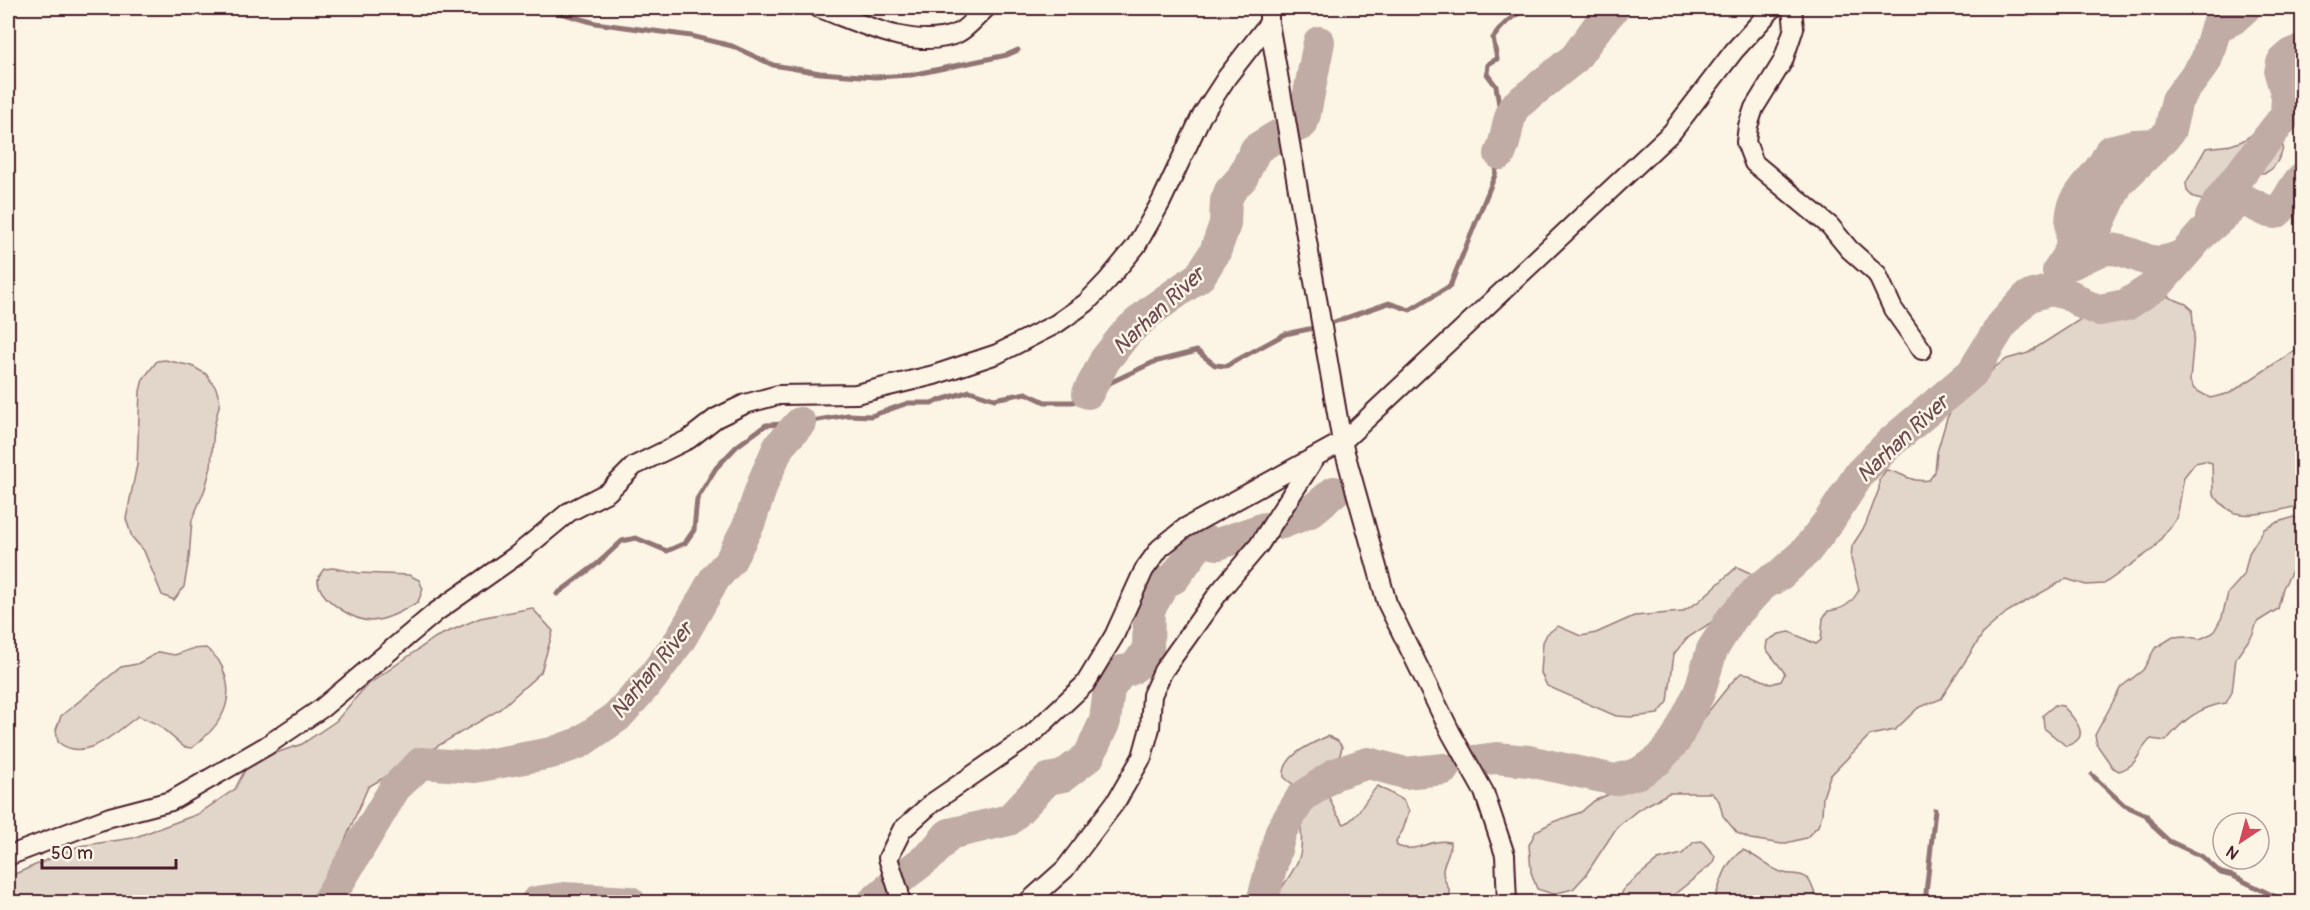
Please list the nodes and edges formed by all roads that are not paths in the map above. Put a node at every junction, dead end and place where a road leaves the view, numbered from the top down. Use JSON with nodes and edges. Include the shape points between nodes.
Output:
{"nodes":[{"id":1,"x":819,"y":8,"type":"edge"},
{"id":2,"x":986,"y":8,"type":"edge"},
{"id":3,"x":1773,"y":8,"type":"edge"},
{"id":4,"x":1792,"y":8,"type":"edge"},
{"id":5,"x":1269,"y":15,"type":"edge"},
{"id":6,"x":1923,"y":350,"type":"dead end"},
{"id":7,"x":1342,"y":442,"type":"junction"},
{"id":8,"x":1316,"y":456,"type":"junction"},
{"id":9,"x":8,"y":856,"type":"edge"},
{"id":10,"x":899,"y":903,"type":"edge"},
{"id":11,"x":1028,"y":903,"type":"edge"},
{"id":12,"x":1508,"y":903,"type":"edge"}],
"edges":[{"from":1,"to":2,"type":"street","via":[[907,38],[960,32]]},
{"from":3,"to":7,"type":"street","via":[[1734,51],[1672,132]]},
{"from":4,"to":6,"type":"street","via":[[1794,28],[1783,61],[1754,108],[1748,126],[1746,142],[1754,163],[1830,226],[1877,274],[1893,309]]},
{"from":5,"to":7,"type":"street"},
{"from":5,"to":9,"type":"street","via":[[1201,117],[1136,246],[1086,303],[1056,324],[997,354],[942,373],[856,394],[778,395],[745,404],[716,418],[689,439],[634,466],[608,492],[569,512],[517,555],[436,612],[322,708],[266,746],[171,801],[110,817]]},
{"from":7,"to":8,"type":"street"},
{"from":7,"to":12,"type":"street","via":[[1387,603],[1450,733],[1484,792],[1505,855]]},
{"from":8,"to":10,"type":"street","via":[[1185,528],[1160,548],[1144,570],[1114,636],[1085,684],[1031,735],[932,803],[902,830],[888,858]]},
{"from":8,"to":11,"type":"street","via":[[1259,545],[1220,591],[1163,671],[1152,695],[1150,728],[1142,757],[1117,800],[1065,869]]}]}
